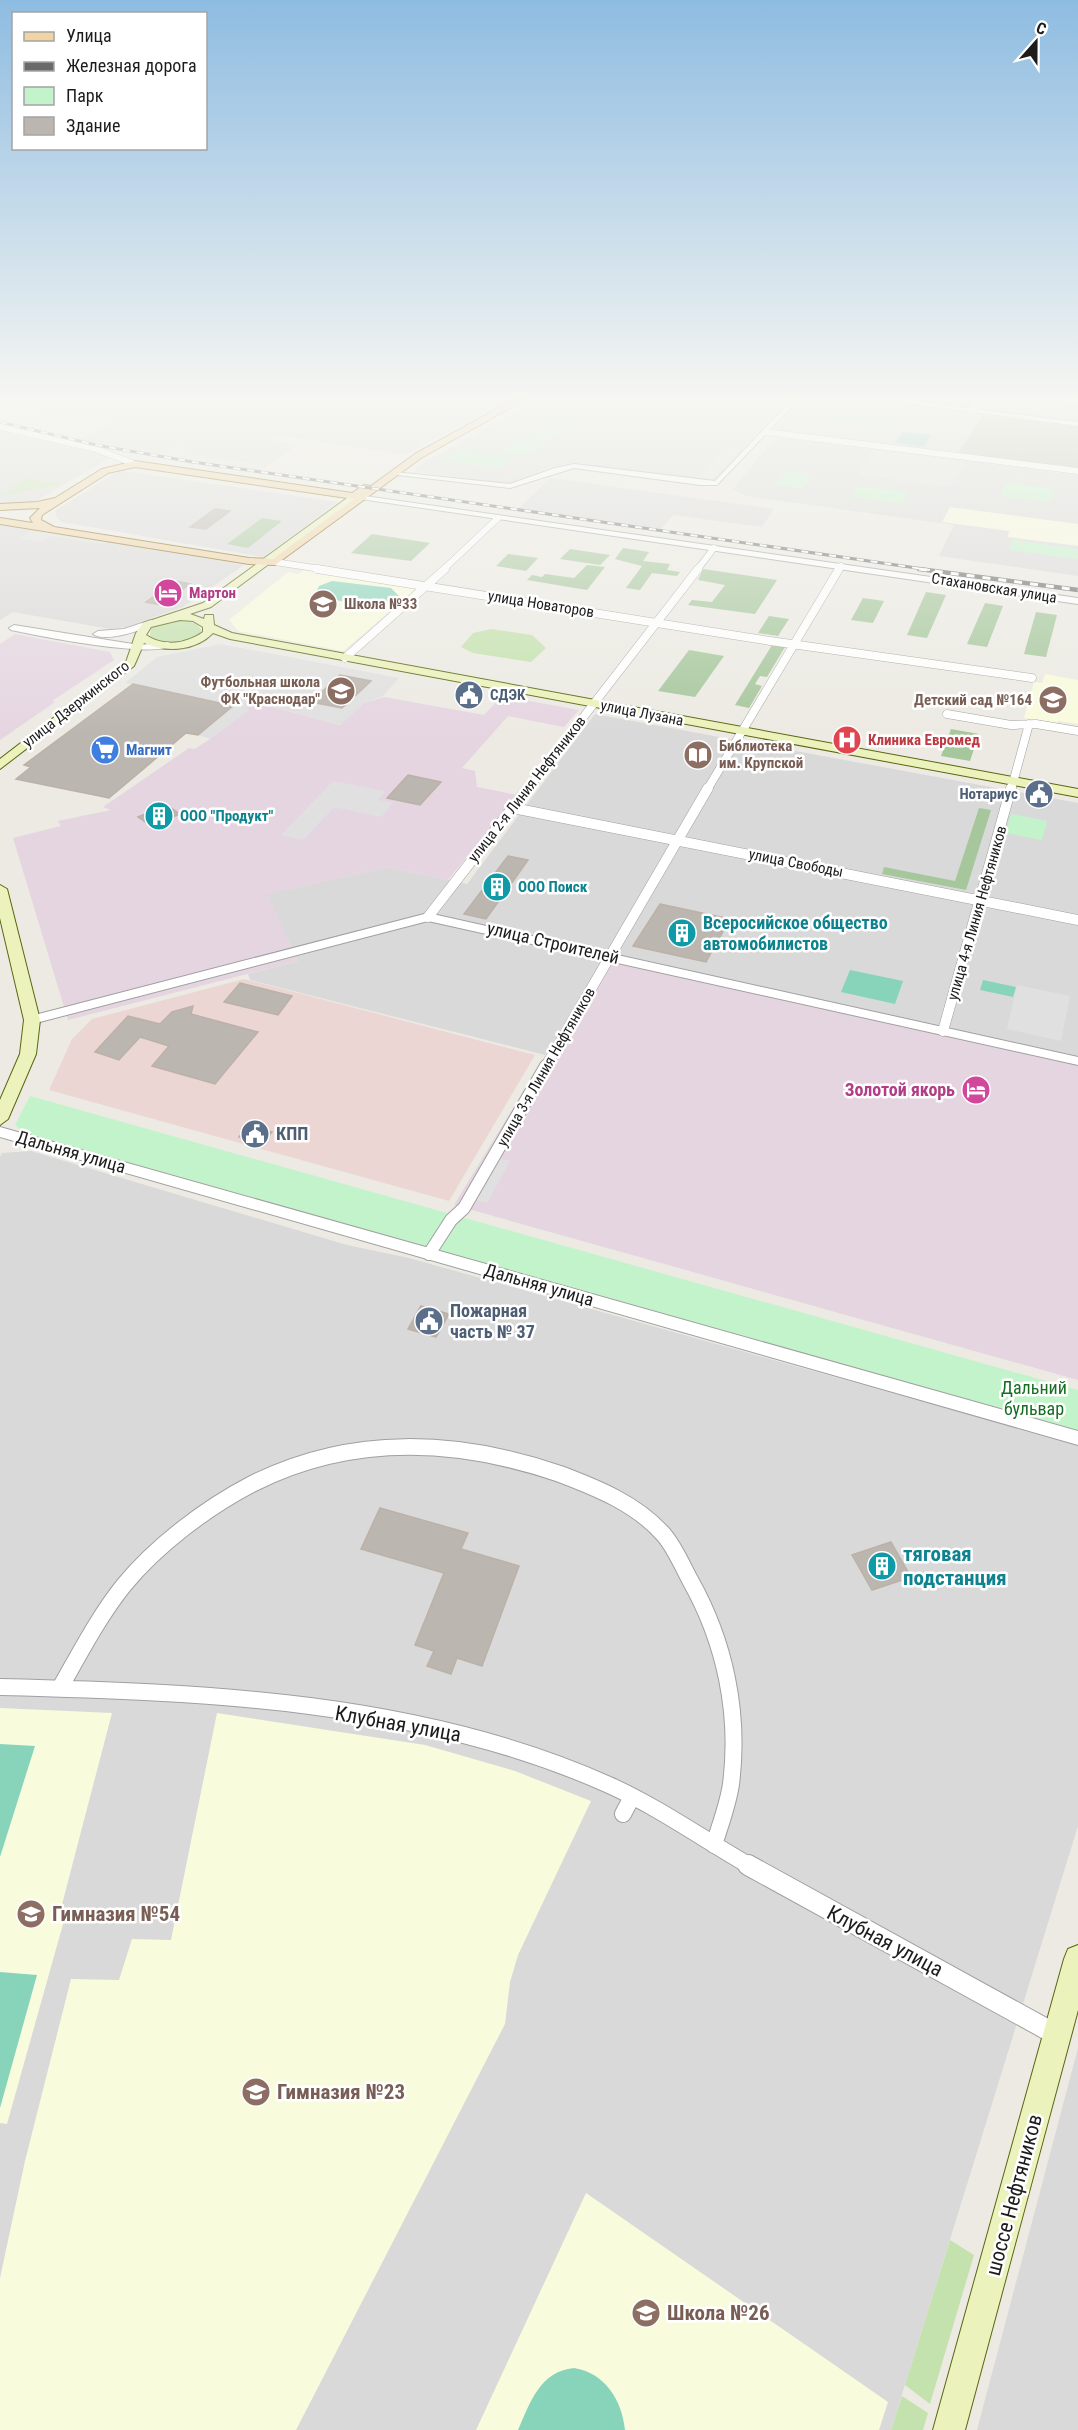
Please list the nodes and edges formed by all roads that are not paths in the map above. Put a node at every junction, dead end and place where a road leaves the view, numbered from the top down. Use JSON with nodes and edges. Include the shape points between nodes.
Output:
{"nodes":[{"id":1,"x":32,"y":509,"type":"edge"},
{"id":2,"x":43,"y":509,"type":"edge"},
{"id":3,"x":341,"y":509,"type":"edge"},
{"id":4,"x":441,"y":509,"type":"edge"},
{"id":5,"x":0,"y":515,"type":"edge"},
{"id":6,"x":498,"y":518,"type":"junction"},
{"id":7,"x":0,"y":521,"type":"edge"},
{"id":8,"x":50,"y":528,"type":"junction"},
{"id":9,"x":714,"y":548,"type":"junction"},
{"id":10,"x":270,"y":562,"type":"junction"},
{"id":11,"x":841,"y":566,"type":"junction"},
{"id":12,"x":427,"y":586,"type":"junction"},
{"id":13,"x":1078,"y":601,"type":"edge"},
{"id":14,"x":168,"y":618,"type":"junction"},
{"id":15,"x":655,"y":622,"type":"junction"},
{"id":16,"x":151,"y":623,"type":"junction"},
{"id":17,"x":209,"y":625,"type":"junction"},
{"id":18,"x":14,"y":628,"type":"junction"},
{"id":19,"x":2,"y":634,"type":"dead end"},
{"id":20,"x":794,"y":644,"type":"junction"},
{"id":21,"x":138,"y":648,"type":"junction"},
{"id":22,"x":345,"y":658,"type":"junction"},
{"id":23,"x":1032,"y":678,"type":"dead end"},
{"id":24,"x":593,"y":704,"type":"junction"},
{"id":25,"x":947,"y":714,"type":"dead end"},
{"id":26,"x":1029,"y":724,"type":"junction"},
{"id":27,"x":1078,"y":731,"type":"edge"},
{"id":28,"x":742,"y":732,"type":"junction"},
{"id":29,"x":0,"y":765,"type":"edge"},
{"id":30,"x":1013,"y":782,"type":"junction"},
{"id":31,"x":1078,"y":793,"type":"edge"},
{"id":32,"x":513,"y":808,"type":"junction"},
{"id":33,"x":680,"y":840,"type":"junction"},
{"id":34,"x":0,"y":889,"type":"edge"},
{"id":35,"x":981,"y":901,"type":"junction"},
{"id":36,"x":428,"y":917,"type":"junction"},
{"id":37,"x":1078,"y":920,"type":"edge"},
{"id":38,"x":610,"y":956,"type":"junction"},
{"id":39,"x":32,"y":1020,"type":"junction"},
{"id":40,"x":943,"y":1031,"type":"junction"},
{"id":41,"x":1078,"y":1061,"type":"edge"},
{"id":42,"x":0,"y":1119,"type":"edge"},
{"id":43,"x":0,"y":1132,"type":"edge"},
{"id":44,"x":429,"y":1254,"type":"junction"},
{"id":45,"x":1078,"y":1438,"type":"edge"},
{"id":46,"x":0,"y":1688,"type":"edge"},
{"id":47,"x":60,"y":1688,"type":"junction"},
{"id":48,"x":632,"y":1797,"type":"junction"},
{"id":49,"x":623,"y":1814,"type":"dead end"},
{"id":50,"x":714,"y":1845,"type":"junction"},
{"id":51,"x":1078,"y":1959,"type":"edge"},
{"id":52,"x":1057,"y":2035,"type":"junction"},
{"id":53,"x":949,"y":2430,"type":"edge"}],
"edges":[{"from":1,"to":5,"type":"main road","via":[[35,510],[25,515]]},
{"from":2,"to":8,"type":"main road","name":"Стахановская улица","via":[[36,519]]},
{"from":3,"to":10,"type":"main road"},
{"from":4,"to":6,"type":"street","name":"Стахановская улица"},
{"from":6,"to":9,"type":"street","name":"Стахановская улица"},
{"from":6,"to":12,"type":"street"},
{"from":7,"to":8,"type":"main road","name":"улица Новаторов"},
{"from":8,"to":10,"type":"main road","name":"улица Новаторов"},
{"from":9,"to":11,"type":"street","name":"Стахановская улица"},
{"from":9,"to":15,"type":"street","name":"улица 2-я Линия Нефтяников"},
{"from":10,"to":12,"type":"street","name":"улица Новаторов"},
{"from":10,"to":14,"type":"main road","via":[[207,605]]},
{"from":10,"to":17,"type":"main road","via":[[210,613]]},
{"from":11,"to":13,"type":"street","name":"Стахановская улица"},
{"from":11,"to":20,"type":"street","name":"улица 3-я Линия Нефтяников"},
{"from":12,"to":15,"type":"street","name":"улица Новаторов"},
{"from":12,"to":22,"type":"street"},
{"from":14,"to":16,"type":"main road"},
{"from":14,"to":17,"type":"main road","via":[[193,617]]},
{"from":15,"to":20,"type":"street","name":"улица Новаторов"},
{"from":15,"to":24,"type":"street","name":"улица 2-я Линия Нефтяников"},
{"from":16,"to":18,"type":"street","via":[[110,634],[35,624]]},
{"from":16,"to":21,"type":"main road","name":"улица Дзержинского","via":[[142,630]]},
{"from":17,"to":21,"type":"main road","via":[[209,632],[201,639],[168,645],[150,642]]},
{"from":17,"to":22,"type":"main road","name":"улица Лузана","via":[[230,636]]},
{"from":18,"to":19,"type":"street"},
{"from":18,"to":21,"type":"street","via":[[101,641],[124,651]]},
{"from":20,"to":23,"type":"street","name":"улица Новаторов"},
{"from":20,"to":28,"type":"street","name":"улица 3-я Линия Нефтяников"},
{"from":21,"to":29,"type":"main road","name":"улица Дзержинского"},
{"from":22,"to":24,"type":"main road","name":"улица Лузана"},
{"from":24,"to":28,"type":"main road","name":"улица Лузана"},
{"from":24,"to":32,"type":"street","name":"улица 2-я Линия Нефтяников"},
{"from":25,"to":26,"type":"street","via":[[1011,725]]},
{"from":26,"to":27,"type":"street"},
{"from":26,"to":30,"type":"street","name":"улица 4-я Линия Нефтяников"},
{"from":28,"to":30,"type":"main road","name":"улица Лузана"},
{"from":28,"to":33,"type":"street","name":"улица 3-я Линия Нефтяников"},
{"from":30,"to":31,"type":"main road","name":"улица Лузана"},
{"from":30,"to":35,"type":"street","name":"улица 4-я Линия Нефтяников"},
{"from":32,"to":33,"type":"street","name":"улица Свободы"},
{"from":32,"to":36,"type":"street","name":"улица 2-я Линия Нефтяников"},
{"from":33,"to":35,"type":"street","name":"улица Свободы"},
{"from":33,"to":38,"type":"street","name":"улица 3-я Линия Нефтяников"},
{"from":34,"to":39,"type":"main road"},
{"from":35,"to":37,"type":"street","name":"улица Свободы"},
{"from":35,"to":40,"type":"street","name":"улица 4-я Линия Нефтяников"},
{"from":36,"to":38,"type":"street","name":"улица Строителей"},
{"from":36,"to":39,"type":"street","name":"улица Строителей"},
{"from":38,"to":40,"type":"street","name":"улица Строителей"},
{"from":38,"to":44,"type":"street","name":"улица 3-я Линия Нефтяников","via":[[464,1208],[451,1220]]},
{"from":39,"to":42,"type":"main road","via":[[28,1054]]},
{"from":40,"to":41,"type":"street","name":"улица Строителей"},
{"from":43,"to":44,"type":"street","name":"Дальняя улица"},
{"from":44,"to":45,"type":"street","name":"Дальняя улица"},
{"from":46,"to":47,"type":"street","name":"Клубная улица"},
{"from":47,"to":48,"type":"street","name":"Клубная улица","via":[[249,1699],[418,1725],[507,1746],[591,1777]]},
{"from":47,"to":50,"type":"street","via":[[98,1623],[134,1573],[192,1524],[252,1485],[346,1450],[422,1445],[487,1452],[537,1465],[632,1506],[664,1535],[691,1579],[711,1617],[727,1665],[733,1714],[731,1786]]},
{"from":48,"to":49,"type":"street"},
{"from":48,"to":50,"type":"street","name":"Клубная улица"},
{"from":50,"to":52,"type":"street","name":"Клубная улица"},
{"from":51,"to":52,"type":"main road","name":"шоссе Нефтяников"},
{"from":52,"to":53,"type":"main road","name":"шоссе Нефтяников"}]}
